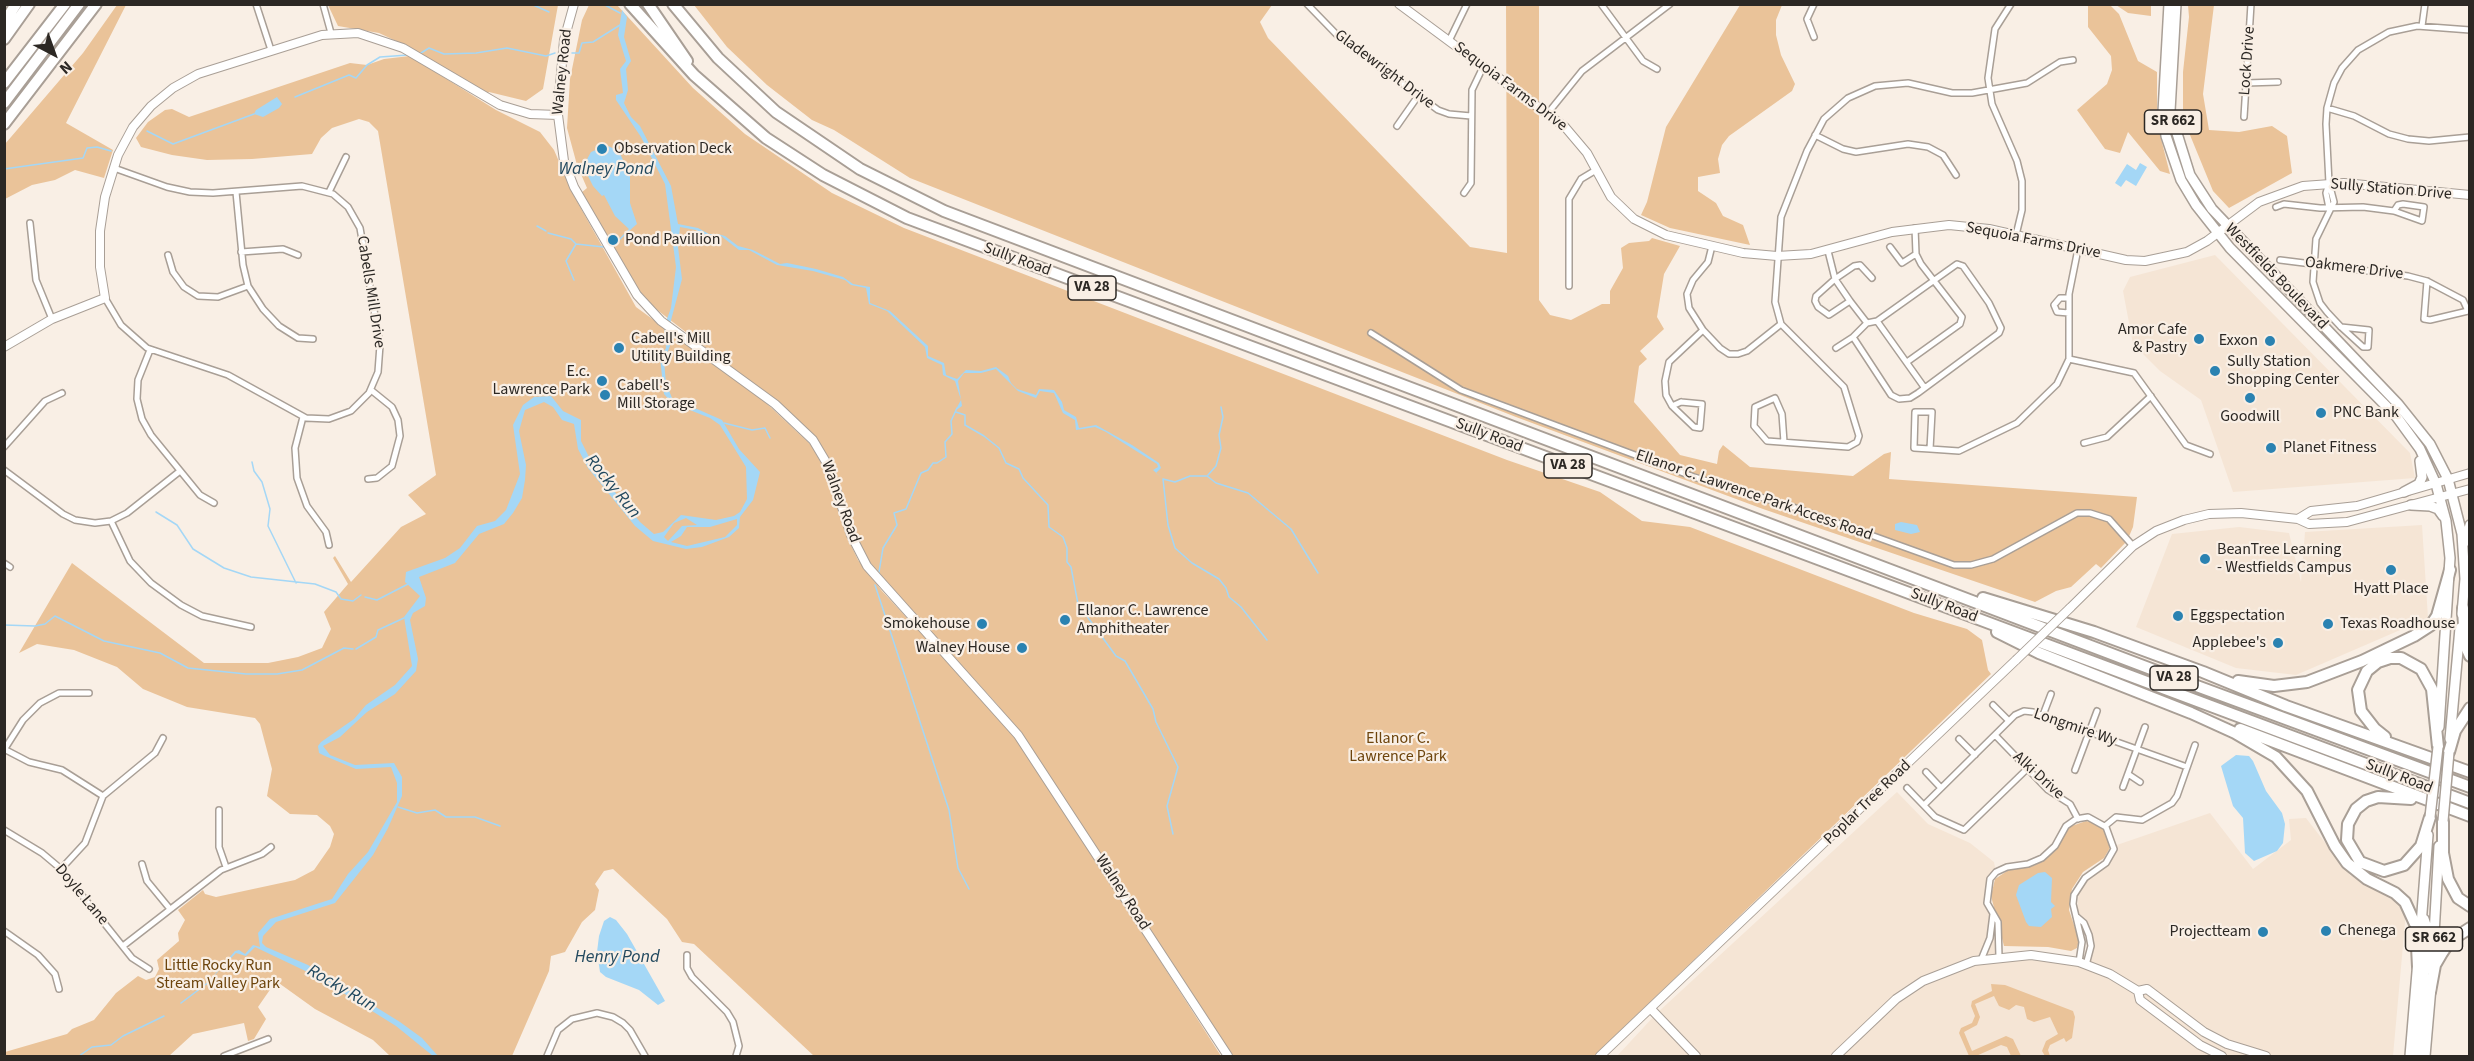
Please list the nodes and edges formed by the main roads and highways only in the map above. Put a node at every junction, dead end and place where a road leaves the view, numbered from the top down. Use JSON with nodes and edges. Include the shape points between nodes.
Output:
{"nodes":[{"id":1,"x":16,"y":4,"type":"edge"},
{"id":2,"x":29,"y":4,"type":"edge"},
{"id":3,"x":58,"y":4,"type":"edge"},
{"id":4,"x":65,"y":4,"type":"edge"},
{"id":5,"x":71,"y":4,"type":"edge"},
{"id":6,"x":79,"y":4,"type":"edge"},
{"id":7,"x":96,"y":4,"type":"edge"},
{"id":8,"x":630,"y":4,"type":"edge"},
{"id":9,"x":648,"y":4,"type":"edge"},
{"id":10,"x":673,"y":4,"type":"edge"},
{"id":11,"x":2169,"y":4,"type":"edge"},
{"id":12,"x":2176,"y":4,"type":"edge"},
{"id":13,"x":4,"y":23,"type":"edge"},
{"id":14,"x":4,"y":39,"type":"edge"},
{"id":15,"x":18,"y":66,"type":"junction"},
{"id":16,"x":4,"y":83,"type":"edge"},
{"id":17,"x":4,"y":102,"type":"edge"},
{"id":18,"x":727,"y":106,"type":"junction"},
{"id":19,"x":4,"y":124,"type":"edge"},
{"id":20,"x":2404,"y":426,"type":"junction"},
{"id":21,"x":2404,"y":492,"type":"road end"},
{"id":22,"x":2411,"y":505,"type":"road end"},
{"id":23,"x":2446,"y":521,"type":"junction"},
{"id":24,"x":2469,"y":525,"type":"edge"},
{"id":25,"x":2464,"y":547,"type":"junction"},
{"id":26,"x":1880,"y":565,"type":"junction"},
{"id":27,"x":2450,"y":570,"type":"junction"},
{"id":28,"x":1909,"y":592,"type":"junction"},
{"id":29,"x":2463,"y":608,"type":"junction"},
{"id":30,"x":2469,"y":656,"type":"edge"},
{"id":31,"x":2203,"y":672,"type":"junction"},
{"id":32,"x":2469,"y":708,"type":"edge"},
{"id":33,"x":2192,"y":713,"type":"junction"},
{"id":34,"x":2438,"y":747,"type":"junction"},
{"id":35,"x":2412,"y":751,"type":"junction"},
{"id":36,"x":2449,"y":752,"type":"junction"},
{"id":37,"x":2469,"y":771,"type":"edge"},
{"id":38,"x":2469,"y":787,"type":"edge"},
{"id":39,"x":2434,"y":803,"type":"junction"},
{"id":40,"x":2469,"y":803,"type":"edge"},
{"id":41,"x":2469,"y":816,"type":"edge"},
{"id":42,"x":2430,"y":817,"type":"junction"},
{"id":43,"x":2443,"y":821,"type":"junction"},
{"id":44,"x":2469,"y":906,"type":"edge"},
{"id":45,"x":2422,"y":914,"type":"junction"},
{"id":46,"x":2469,"y":928,"type":"edge"},
{"id":47,"x":2418,"y":967,"type":"junction"},
{"id":48,"x":2430,"y":992,"type":"junction"},
{"id":49,"x":2410,"y":1056,"type":"edge"},
{"id":50,"x":2417,"y":1056,"type":"edge"},
{"id":51,"x":2425,"y":1056,"type":"edge"}],
"edges":[{"from":1,"to":13,"type":"highway"},
{"from":2,"to":14,"type":"highway"},
{"from":3,"to":15,"type":"highway"},
{"from":4,"to":15,"type":"highway"},
{"from":5,"to":17,"type":"highway"},
{"from":6,"to":17,"type":"highway"},
{"from":7,"to":19,"type":"highway"},
{"from":8,"to":18,"type":"highway","name":"Sully Road","number":"VA 28","via":[[673,54]]},
{"from":9,"to":18,"type":"highway","via":[[686,59]]},
{"from":10,"to":26,"type":"highway","name":"Sully Road","number":"VA 28","via":[[718,58],[776,112],[842,158],[916,198]]},
{"from":11,"to":20,"type":"main road","name":"Westfields Boulevard","number":"SR 662","via":[[2163,90],[2166,136],[2181,180],[2217,233]]},
{"from":12,"to":25,"type":"main road","name":"Westfields Boulevard","number":"SR 662","via":[[2170,111],[2197,187],[2226,225],[2409,416],[2430,444],[2453,493]]},
{"from":15,"to":16,"type":"highway"},
{"from":18,"to":28,"type":"highway","name":"Sully Road","number":"VA 28","via":[[766,138],[823,175],[918,222]]},
{"from":20,"to":21,"type":"main road","via":[[2423,472],[2419,484]]},
{"from":20,"to":23,"type":"main road","name":"Westfields Boulevard","number":"SR 662","via":[[2436,484]]},
{"from":22,"to":23,"type":"main road","via":[[2434,507]]},
{"from":23,"to":27,"type":"main road","name":"Westfields Boulevard","number":"SR 662"},
{"from":24,"to":25,"type":"main road"},
{"from":25,"to":29,"type":"main road","name":"Westfields Boulevard","number":"SR 662"},
{"from":26,"to":31,"type":"highway","via":[[2094,632]]},
{"from":26,"to":38,"type":"highway","name":"Sully Road","number":"VA 28"},
{"from":27,"to":31,"type":"highway","via":[[2442,604],[2431,625],[2362,662],[2326,676],[2282,686],[2253,684]]},
{"from":27,"to":34,"type":"main road","name":"Westfields Boulevard","number":"SR 662"},
{"from":28,"to":33,"type":"highway","via":[[2039,653]]},
{"from":28,"to":40,"type":"highway","name":"Sully Road","number":"VA 28"},
{"from":29,"to":30,"type":"highway"},
{"from":29,"to":36,"type":"main road","name":"Westfields Boulevard","number":"SR 662"},
{"from":31,"to":35,"type":"highway"},
{"from":32,"to":36,"type":"highway","via":[[2455,731]]},
{"from":33,"to":39,"type":"highway"},
{"from":33,"to":47,"type":"highway","via":[[2267,750],[2299,779],[2347,863],[2367,879],[2395,892],[2409,907],[2416,926]]},
{"from":34,"to":35,"type":"highway","via":[[2434,700],[2427,678],[2413,663],[2390,658],[2367,671],[2358,690],[2358,701],[2375,729]]},
{"from":34,"to":42,"type":"main road","name":"Westfields Boulevard","number":"SR 662","bridge":true},
{"from":35,"to":37,"type":"highway"},
{"from":36,"to":43,"type":"main road","name":"Westfields Boulevard","number":"SR 662","bridge":true},
{"from":39,"to":41,"type":"highway"},
{"from":39,"to":42,"type":"highway","via":[[2387,796],[2366,801],[2349,819],[2348,844],[2364,866],[2394,869],[2418,851]]},
{"from":42,"to":45,"type":"main road","name":"Westfields Boulevard","number":"SR 662"},
{"from":43,"to":44,"type":"highway","via":[[2448,879],[2458,898]]},
{"from":43,"to":48,"type":"main road","name":"Westfields Boulevard","number":"SR 662"},
{"from":45,"to":47,"type":"main road","name":"Westfields Boulevard","number":"SR 662"},
{"from":45,"to":50,"type":"main road","via":[[2428,931]]},
{"from":46,"to":48,"type":"highway","via":[[2450,940],[2442,953]]},
{"from":47,"to":49,"type":"main road","name":"Westfields Boulevard","number":"SR 662"},
{"from":48,"to":51,"type":"main road","name":"Westfields Boulevard","number":"SR 662"}]}
